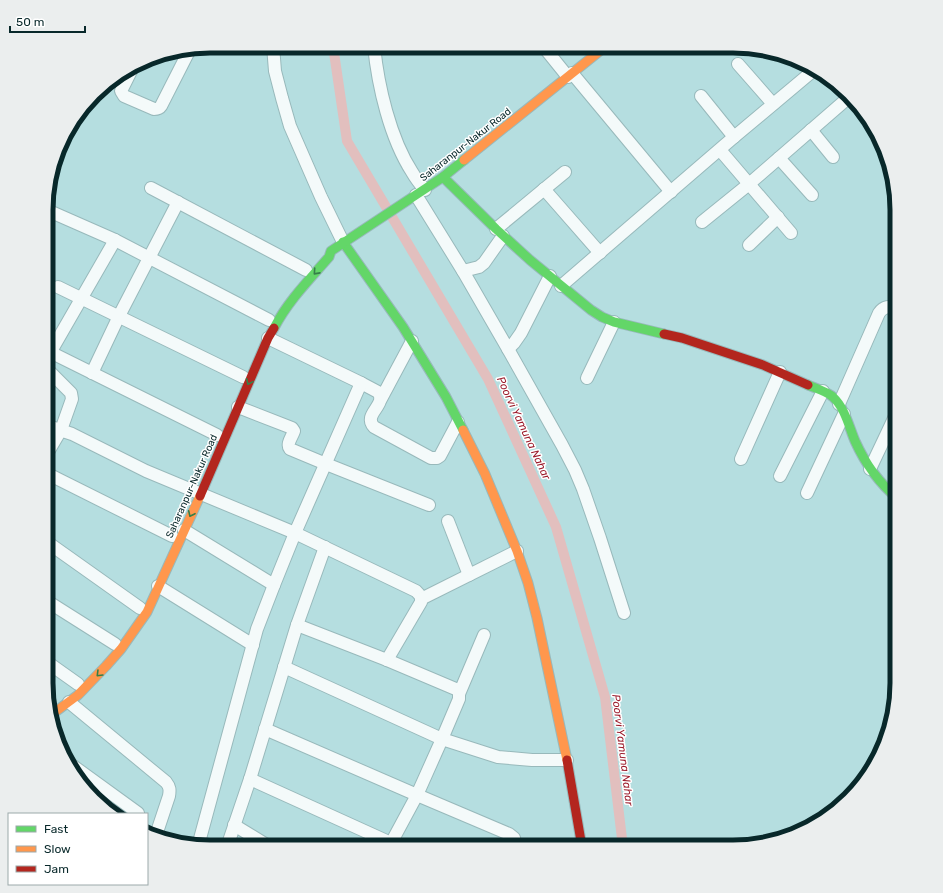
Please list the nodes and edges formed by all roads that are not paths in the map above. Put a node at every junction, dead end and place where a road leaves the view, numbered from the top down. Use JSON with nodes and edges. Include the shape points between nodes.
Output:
{"nodes":[{"id":1,"x":274,"y":53,"type":"edge"},
{"id":2,"x":375,"y":53,"type":"edge"},
{"id":3,"x":550,"y":53,"type":"edge"},
{"id":4,"x":595,"y":53,"type":"edge"},
{"id":5,"x":187,"y":55,"type":"edge"},
{"id":6,"x":738,"y":64,"type":"dead end"},
{"id":7,"x":810,"y":73,"type":"edge"},
{"id":8,"x":570,"y":75,"type":"junction"},
{"id":9,"x":128,"y":76,"type":"edge"},
{"id":10,"x":701,"y":96,"type":"dead end"},
{"id":11,"x":845,"y":100,"type":"edge"},
{"id":12,"x":773,"y":104,"type":"junction"},
{"id":13,"x":811,"y":130,"type":"junction"},
{"id":14,"x":734,"y":137,"type":"junction"},
{"id":15,"x":720,"y":150,"type":"junction"},
{"id":16,"x":833,"y":156,"type":"dead end"},
{"id":17,"x":779,"y":158,"type":"junction"},
{"id":18,"x":565,"y":172,"type":"dead end"},
{"id":19,"x":443,"y":177,"type":"junction"},
{"id":20,"x":749,"y":184,"type":"junction"},
{"id":21,"x":151,"y":188,"type":"dead end"},
{"id":22,"x":544,"y":189,"type":"junction"},
{"id":23,"x":670,"y":192,"type":"junction"},
{"id":24,"x":417,"y":194,"type":"junction"},
{"id":25,"x":812,"y":195,"type":"dead end"},
{"id":26,"x":178,"y":202,"type":"junction"},
{"id":27,"x":53,"y":213,"type":"edge"},
{"id":28,"x":778,"y":218,"type":"junction"},
{"id":29,"x":702,"y":222,"type":"dead end"},
{"id":30,"x":500,"y":233,"type":"junction"},
{"id":31,"x":791,"y":233,"type":"dead end"},
{"id":32,"x":348,"y":239,"type":"junction"},
{"id":33,"x":115,"y":240,"type":"junction"},
{"id":34,"x":749,"y":245,"type":"dead end"},
{"id":35,"x":331,"y":251,"type":"junction"},
{"id":36,"x":600,"y":253,"type":"junction"},
{"id":37,"x":150,"y":257,"type":"junction"},
{"id":38,"x":306,"y":270,"type":"junction"},
{"id":39,"x":463,"y":271,"type":"junction"},
{"id":40,"x":550,"y":276,"type":"junction"},
{"id":41,"x":561,"y":286,"type":"junction"},
{"id":42,"x":58,"y":287,"type":"dead end"},
{"id":43,"x":81,"y":298,"type":"junction"},
{"id":44,"x":890,"y":307,"type":"edge"},
{"id":45,"x":119,"y":316,"type":"junction"},
{"id":46,"x":269,"y":320,"type":"junction"},
{"id":47,"x":614,"y":322,"type":"junction"},
{"id":48,"x":268,"y":338,"type":"junction"},
{"id":49,"x":412,"y":341,"type":"junction"},
{"id":50,"x":53,"y":348,"type":"edge"},
{"id":51,"x":508,"y":349,"type":"junction"},
{"id":52,"x":53,"y":352,"type":"edge"},
{"id":53,"x":780,"y":372,"type":"junction"},
{"id":54,"x":92,"y":373,"type":"junction"},
{"id":55,"x":53,"y":375,"type":"edge"},
{"id":56,"x":243,"y":377,"type":"junction"},
{"id":57,"x":587,"y":378,"type":"dead end"},
{"id":58,"x":361,"y":383,"type":"junction"},
{"id":59,"x":823,"y":391,"type":"junction"},
{"id":60,"x":381,"y":398,"type":"junction"},
{"id":61,"x":238,"y":407,"type":"junction"},
{"id":62,"x":842,"y":409,"type":"junction"},
{"id":63,"x":458,"y":422,"type":"junction"},
{"id":64,"x":890,"y":427,"type":"edge"},
{"id":65,"x":53,"y":428,"type":"edge"},
{"id":66,"x":61,"y":430,"type":"junction"},
{"id":67,"x":217,"y":435,"type":"junction"},
{"id":68,"x":53,"y":444,"type":"edge"},
{"id":69,"x":741,"y":459,"type":"dead end"},
{"id":70,"x":326,"y":464,"type":"junction"},
{"id":71,"x":870,"y":469,"type":"junction"},
{"id":72,"x":53,"y":476,"type":"edge"},
{"id":73,"x":780,"y":476,"type":"dead end"},
{"id":74,"x":197,"y":492,"type":"junction"},
{"id":75,"x":890,"y":492,"type":"edge"},
{"id":76,"x":807,"y":493,"type":"dead end"},
{"id":77,"x":429,"y":505,"type":"dead end"},
{"id":78,"x":448,"y":521,"type":"dead end"},
{"id":79,"x":184,"y":530,"type":"junction"},
{"id":80,"x":295,"y":533,"type":"junction"},
{"id":81,"x":172,"y":536,"type":"junction"},
{"id":82,"x":53,"y":546,"type":"edge"},
{"id":83,"x":325,"y":547,"type":"junction"},
{"id":84,"x":517,"y":552,"type":"junction"},
{"id":85,"x":469,"y":575,"type":"junction"},
{"id":86,"x":274,"y":585,"type":"junction"},
{"id":87,"x":158,"y":586,"type":"junction"},
{"id":88,"x":422,"y":599,"type":"junction"},
{"id":89,"x":53,"y":605,"type":"edge"},
{"id":90,"x":140,"y":608,"type":"junction"},
{"id":91,"x":624,"y":613,"type":"dead end"},
{"id":92,"x":297,"y":625,"type":"junction"},
{"id":93,"x":484,"y":635,"type":"dead end"},
{"id":94,"x":115,"y":644,"type":"junction"},
{"id":95,"x":253,"y":645,"type":"junction"},
{"id":96,"x":387,"y":660,"type":"junction"},
{"id":97,"x":53,"y":667,"type":"edge"},
{"id":98,"x":284,"y":667,"type":"junction"},
{"id":99,"x":78,"y":684,"type":"junction"},
{"id":100,"x":459,"y":694,"type":"junction"},
{"id":101,"x":69,"y":702,"type":"junction"},
{"id":102,"x":54,"y":703,"type":"edge"},
{"id":103,"x":56,"y":712,"type":"edge"},
{"id":104,"x":265,"y":729,"type":"junction"},
{"id":105,"x":442,"y":739,"type":"junction"},
{"id":106,"x":567,"y":760,"type":"junction"},
{"id":107,"x":82,"y":772,"type":"edge"},
{"id":108,"x":250,"y":778,"type":"junction"},
{"id":109,"x":417,"y":795,"type":"junction"},
{"id":110,"x":138,"y":813,"type":"edge"},
{"id":111,"x":234,"y":826,"type":"junction"},
{"id":112,"x":157,"y":831,"type":"edge"},
{"id":113,"x":200,"y":840,"type":"edge"},
{"id":114,"x":229,"y":840,"type":"edge"},
{"id":115,"x":258,"y":840,"type":"edge"},
{"id":116,"x":380,"y":840,"type":"edge"},
{"id":117,"x":393,"y":840,"type":"edge"},
{"id":118,"x":514,"y":840,"type":"edge"},
{"id":119,"x":581,"y":840,"type":"edge"}],
"edges":[{"from":1,"to":32,"type":"street","via":[[275,71],[290,126],[321,197]]},
{"from":2,"to":24,"type":"street","via":[[380,87],[395,136],[412,173]]},
{"from":3,"to":8,"type":"street"},
{"from":4,"to":8,"type":"main road","name":"Saharanpur-Nakur Road"},
{"from":5,"to":9,"type":"street","via":[[159,108],[154,109],[122,94]]},
{"from":6,"to":12,"type":"street"},
{"from":7,"to":12,"type":"street"},
{"from":8,"to":19,"type":"main road","name":"Saharanpur-Nakur Road"},
{"from":8,"to":23,"type":"street"},
{"from":10,"to":14,"type":"street"},
{"from":11,"to":13,"type":"street"},
{"from":12,"to":14,"type":"street"},
{"from":13,"to":16,"type":"street"},
{"from":13,"to":17,"type":"street"},
{"from":14,"to":15,"type":"street"},
{"from":15,"to":20,"type":"street"},
{"from":15,"to":23,"type":"street"},
{"from":17,"to":20,"type":"street"},
{"from":17,"to":25,"type":"street"},
{"from":18,"to":22,"type":"street"},
{"from":19,"to":24,"type":"main road","name":"Saharanpur-Nakur Road"},
{"from":19,"to":30,"type":"main road"},
{"from":20,"to":28,"type":"street"},
{"from":20,"to":29,"type":"street"},
{"from":21,"to":26,"type":"street"},
{"from":22,"to":30,"type":"street"},
{"from":22,"to":36,"type":"street"},
{"from":23,"to":36,"type":"street"},
{"from":24,"to":32,"type":"main road","name":"Saharanpur-Nakur Road"},
{"from":24,"to":39,"type":"street"},
{"from":26,"to":37,"type":"street"},
{"from":26,"to":38,"type":"street"},
{"from":27,"to":33,"type":"street"},
{"from":28,"to":31,"type":"street"},
{"from":28,"to":34,"type":"street"},
{"from":30,"to":39,"type":"street","via":[[484,263]]},
{"from":30,"to":40,"type":"main road"},
{"from":32,"to":35,"type":"main road","name":"Saharanpur-Nakur Road"},
{"from":32,"to":49,"type":"main road"},
{"from":33,"to":37,"type":"street"},
{"from":33,"to":43,"type":"street"},
{"from":35,"to":38,"type":"main road","name":"Saharanpur-Nakur Road","via":[[325,252]]},
{"from":35,"to":48,"type":"main road","name":"Saharanpur-Nakur Road","one_way":true,"via":[[329,257],[282,313]]},
{"from":36,"to":41,"type":"street"},
{"from":37,"to":45,"type":"street"},
{"from":37,"to":46,"type":"street"},
{"from":38,"to":46,"type":"main road","name":"Saharanpur-Nakur Road"},
{"from":39,"to":51,"type":"street"},
{"from":40,"to":41,"type":"main road"},
{"from":40,"to":51,"type":"street","via":[[522,333]]},
{"from":41,"to":47,"type":"main road","via":[[591,310]]},
{"from":42,"to":43,"type":"street"},
{"from":43,"to":45,"type":"street"},
{"from":43,"to":50,"type":"street"},
{"from":44,"to":62,"type":"street","via":[[882,309],[879,313]]},
{"from":45,"to":54,"type":"street"},
{"from":45,"to":56,"type":"street"},
{"from":46,"to":56,"type":"main road","name":"Saharanpur-Nakur Road"},
{"from":47,"to":53,"type":"main road","via":[[682,338]]},
{"from":47,"to":57,"type":"street"},
{"from":48,"to":58,"type":"street"},
{"from":48,"to":61,"type":"main road","name":"Saharanpur-Nakur Road","one_way":true},
{"from":49,"to":60,"type":"street"},
{"from":49,"to":63,"type":"main road"},
{"from":51,"to":91,"type":"street","via":[[578,476]]},
{"from":52,"to":54,"type":"street"},
{"from":53,"to":59,"type":"main road"},
{"from":53,"to":69,"type":"street"},
{"from":54,"to":67,"type":"street"},
{"from":55,"to":66,"type":"street","via":[[72,396]]},
{"from":56,"to":67,"type":"main road","name":"Saharanpur-Nakur Road"},
{"from":58,"to":60,"type":"street","via":[[378,392]]},
{"from":58,"to":70,"type":"street"},
{"from":59,"to":62,"type":"main road","via":[[832,396]]},
{"from":59,"to":73,"type":"street"},
{"from":60,"to":63,"type":"street","via":[[371,417],[372,425],[431,458],[440,456]]},
{"from":61,"to":70,"type":"street","via":[[292,428],[294,431],[288,447]]},
{"from":61,"to":74,"type":"main road","name":"Saharanpur-Nakur Road"},
{"from":62,"to":71,"type":"main road"},
{"from":62,"to":76,"type":"street"},
{"from":63,"to":84,"type":"main road","via":[[485,474]]},
{"from":64,"to":71,"type":"street"},
{"from":65,"to":66,"type":"street"},
{"from":66,"to":68,"type":"street"},
{"from":66,"to":74,"type":"street"},
{"from":67,"to":74,"type":"main road","name":"Saharanpur-Nakur Road"},
{"from":70,"to":77,"type":"street"},
{"from":70,"to":80,"type":"street"},
{"from":71,"to":75,"type":"main road","via":[[876,479]]},
{"from":72,"to":81,"type":"street"},
{"from":74,"to":79,"type":"main road","name":"Saharanpur-Nakur Road","one_way":true},
{"from":74,"to":80,"type":"street"},
{"from":74,"to":81,"type":"main road","name":"Saharanpur-Nakur Road"},
{"from":78,"to":85,"type":"street"},
{"from":79,"to":86,"type":"street"},
{"from":79,"to":87,"type":"main road","name":"Saharanpur-Nakur Road"},
{"from":80,"to":83,"type":"street"},
{"from":80,"to":86,"type":"street"},
{"from":81,"to":90,"type":"main road","name":"Saharanpur-Nakur Road"},
{"from":82,"to":90,"type":"street"},
{"from":83,"to":88,"type":"street","via":[[416,591]]},
{"from":83,"to":92,"type":"street"},
{"from":84,"to":85,"type":"street"},
{"from":84,"to":106,"type":"main road","via":[[537,618]]},
{"from":85,"to":88,"type":"street"},
{"from":86,"to":95,"type":"street"},
{"from":87,"to":95,"type":"street"},
{"from":87,"to":101,"type":"main road","name":"Saharanpur-Nakur Road","one_way":true,"via":[[147,612],[121,649]]},
{"from":88,"to":96,"type":"street"},
{"from":89,"to":94,"type":"street"},
{"from":90,"to":94,"type":"main road","name":"Saharanpur-Nakur Road"},
{"from":92,"to":96,"type":"street"},
{"from":92,"to":98,"type":"street"},
{"from":93,"to":100,"type":"street"},
{"from":94,"to":99,"type":"main road","name":"Saharanpur-Nakur Road"},
{"from":95,"to":113,"type":"street"},
{"from":96,"to":100,"type":"street","via":[[454,688]]},
{"from":97,"to":99,"type":"street"},
{"from":98,"to":104,"type":"street"},
{"from":98,"to":105,"type":"street"},
{"from":99,"to":102,"type":"main road","name":"Saharanpur-Nakur Road"},
{"from":100,"to":105,"type":"street"},
{"from":101,"to":103,"type":"main road","name":"Saharanpur-Nakur Road"},
{"from":101,"to":112,"type":"street","via":[[169,786],[169,796]]},
{"from":104,"to":108,"type":"street"},
{"from":104,"to":109,"type":"street"},
{"from":105,"to":106,"type":"street","via":[[498,757]]},
{"from":105,"to":109,"type":"street"},
{"from":106,"to":119,"type":"main road"},
{"from":107,"to":110,"type":"street"},
{"from":108,"to":111,"type":"street"},
{"from":108,"to":116,"type":"street"},
{"from":109,"to":117,"type":"street"},
{"from":109,"to":118,"type":"street","via":[[509,834]]},
{"from":111,"to":114,"type":"street"},
{"from":111,"to":115,"type":"street"}]}
